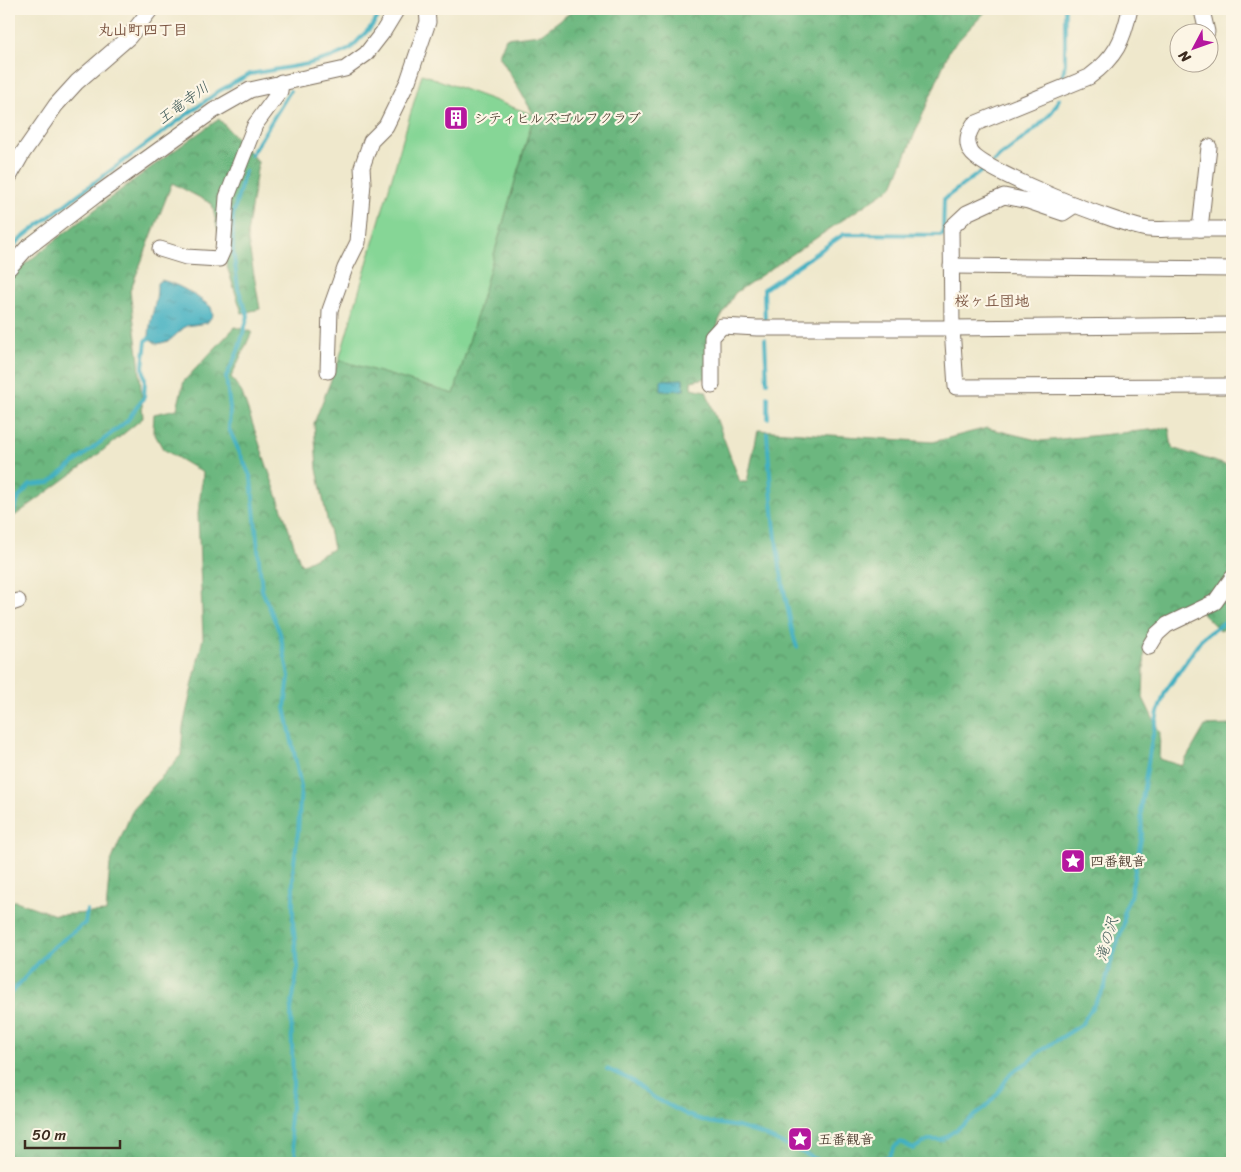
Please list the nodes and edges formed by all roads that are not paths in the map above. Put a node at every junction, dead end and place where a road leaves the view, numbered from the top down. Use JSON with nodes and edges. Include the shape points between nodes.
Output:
{"nodes":[{"id":1,"x":150,"y":9,"type":"edge"},
{"id":2,"x":397,"y":9,"type":"edge"},
{"id":3,"x":427,"y":9,"type":"edge"},
{"id":4,"x":1130,"y":9,"type":"edge"},
{"id":5,"x":1203,"y":9,"type":"edge"},
{"id":6,"x":1205,"y":22,"type":"edge"},
{"id":7,"x":281,"y":82,"type":"junction"},
{"id":8,"x":1209,"y":147,"type":"dead end"},
{"id":9,"x":9,"y":177,"type":"edge"},
{"id":10,"x":1075,"y":205,"type":"junction"},
{"id":11,"x":1200,"y":229,"type":"junction"},
{"id":12,"x":1232,"y":229,"type":"edge"},
{"id":13,"x":160,"y":249,"type":"dead end"},
{"id":14,"x":951,"y":266,"type":"junction"},
{"id":15,"x":9,"y":268,"type":"edge"},
{"id":16,"x":1232,"y":268,"type":"edge"},
{"id":17,"x":1232,"y":325,"type":"edge"},
{"id":18,"x":952,"y":328,"type":"junction"},
{"id":19,"x":328,"y":371,"type":"dead end"},
{"id":20,"x":712,"y":386,"type":"dead end"},
{"id":21,"x":1232,"y":386,"type":"edge"},
{"id":22,"x":1232,"y":578,"type":"edge"},
{"id":23,"x":1149,"y":647,"type":"dead end"}],
"edges":[{"from":1,"to":9,"type":"street","via":[[129,37],[77,82],[56,106]]},
{"from":2,"to":7,"type":"street","via":[[366,54],[345,69]]},
{"from":3,"to":19,"type":"street","via":[[428,22],[408,81],[386,126],[371,141],[362,167],[358,242],[330,310]]},
{"from":4,"to":10,"type":"street","via":[[1120,44],[1104,66],[1089,77],[984,119],[968,132],[971,152],[979,161]]},
{"from":5,"to":6,"type":"street"},
{"from":7,"to":13,"type":"street","via":[[280,92],[255,125],[227,196],[223,250],[219,259],[186,257]]},
{"from":7,"to":15,"type":"street","via":[[250,90],[213,111],[102,190],[27,248]]},
{"from":8,"to":11,"type":"street"},
{"from":10,"to":11,"type":"street","via":[[1148,228]]},
{"from":10,"to":14,"type":"street","via":[[1063,213],[1004,196],[967,213],[951,228]]},
{"from":11,"to":12,"type":"street"},
{"from":14,"to":16,"type":"street"},
{"from":14,"to":18,"type":"street"},
{"from":17,"to":18,"type":"street"},
{"from":18,"to":20,"type":"street","via":[[722,326],[712,337]]},
{"from":18,"to":21,"type":"street","via":[[956,387]]},
{"from":22,"to":23,"type":"street","via":[[1215,602],[1167,625]]}]}
